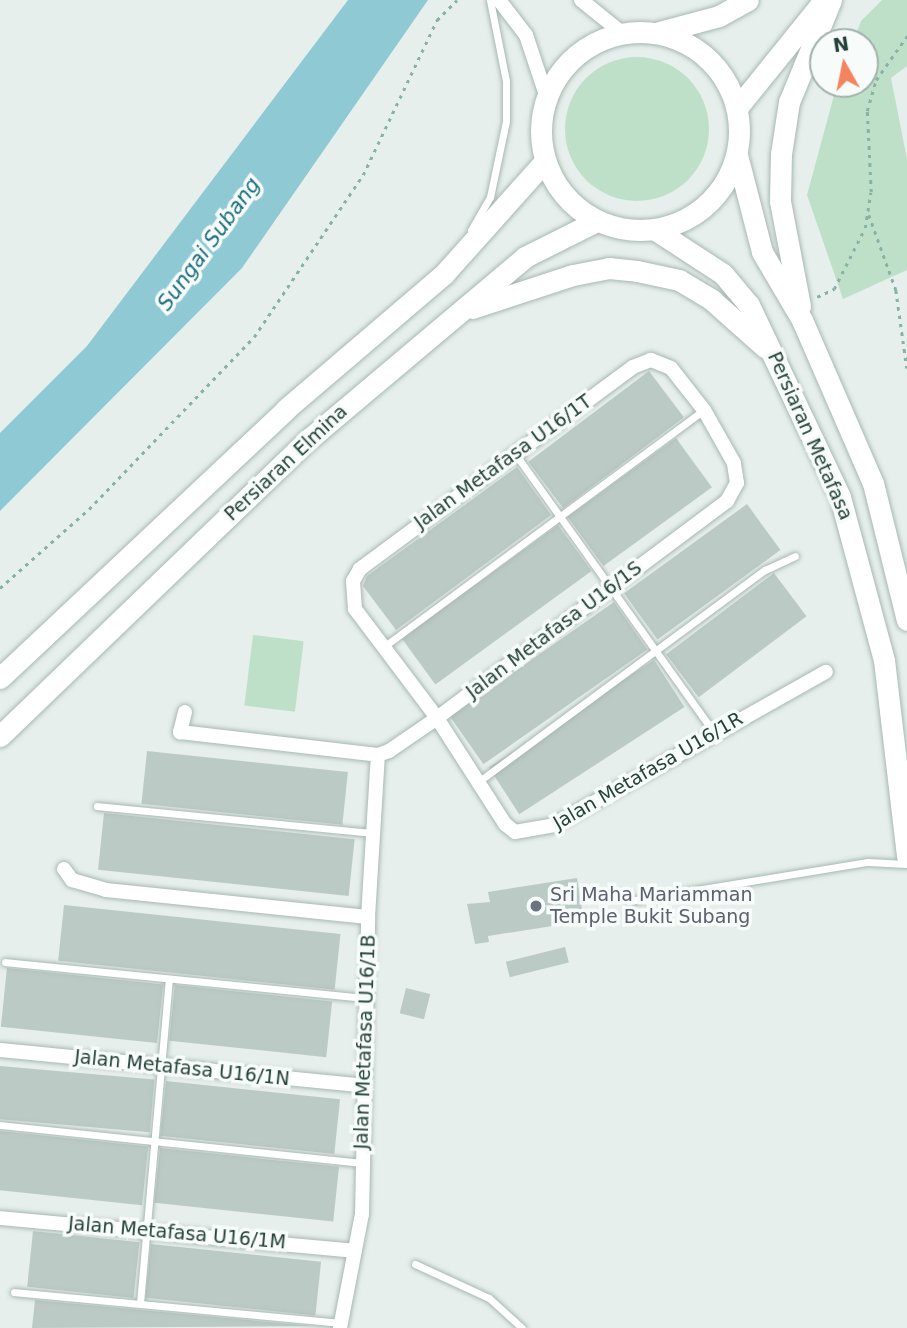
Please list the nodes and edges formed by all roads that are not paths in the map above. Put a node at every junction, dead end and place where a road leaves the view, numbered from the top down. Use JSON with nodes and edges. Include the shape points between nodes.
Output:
{"nodes":[{"id":1,"x":490,"y":0,"type":"edge"},
{"id":2,"x":499,"y":0,"type":"edge"},
{"id":3,"x":582,"y":0,"type":"edge"},
{"id":4,"x":748,"y":0,"type":"edge"},
{"id":5,"x":824,"y":0,"type":"edge"},
{"id":6,"x":831,"y":0,"type":"edge"},
{"id":7,"x":622,"y":33,"type":"junction"},
{"id":8,"x":656,"y":33,"type":"junction"},
{"id":9,"x":546,"y":95,"type":"junction"},
{"id":10,"x":737,"y":108,"type":"junction"},
{"id":11,"x":737,"y":153,"type":"junction"},
{"id":12,"x":544,"y":162,"type":"junction"},
{"id":13,"x":597,"y":221,"type":"junction"},
{"id":14,"x":654,"y":229,"type":"junction"},
{"id":15,"x":448,"y":270,"type":"junction"},
{"id":16,"x":457,"y":314,"type":"junction"},
{"id":17,"x":803,"y":320,"type":"junction"},
{"id":18,"x":773,"y":354,"type":"junction"},
{"id":19,"x":704,"y":410,"type":"junction"},
{"id":20,"x":515,"y":454,"type":"junction"},
{"id":21,"x":727,"y":501,"type":"joint"},
{"id":22,"x":562,"y":518,"type":"junction"},
{"id":23,"x":795,"y":556,"type":"dead end"},
{"id":24,"x":610,"y":588,"type":"junction"},
{"id":25,"x":907,"y":620,"type":"edge"},
{"id":26,"x":382,"y":648,"type":"junction"},
{"id":27,"x":654,"y":653,"type":"junction"},
{"id":28,"x":826,"y":672,"type":"dead end"},
{"id":29,"x":0,"y":678,"type":"edge"},
{"id":30,"x":184,"y":712,"type":"dead end"},
{"id":31,"x":437,"y":718,"type":"junction"},
{"id":32,"x":713,"y":733,"type":"junction"},
{"id":33,"x":0,"y":736,"type":"edge"},
{"id":34,"x":900,"y":739,"type":"edge"},
{"id":35,"x":378,"y":755,"type":"junction"},
{"id":36,"x":903,"y":776,"type":"edge"},
{"id":37,"x":478,"y":782,"type":"junction"},
{"id":38,"x":96,"y":806,"type":"dead end"},
{"id":39,"x":373,"y":833,"type":"junction"},
{"id":40,"x":907,"y":857,"type":"edge"},
{"id":41,"x":907,"y":864,"type":"edge"},
{"id":42,"x":64,"y":869,"type":"dead end"},
{"id":43,"x":629,"y":901,"type":"dead end"},
{"id":44,"x":368,"y":917,"type":"junction"},
{"id":45,"x":5,"y":962,"type":"dead end"},
{"id":46,"x":169,"y":980,"type":"junction"},
{"id":47,"x":366,"y":998,"type":"junction"},
{"id":48,"x":0,"y":1049,"type":"edge"},
{"id":49,"x":164,"y":1065,"type":"junction"},
{"id":50,"x":364,"y":1086,"type":"junction"},
{"id":51,"x":0,"y":1125,"type":"edge"},
{"id":52,"x":154,"y":1141,"type":"junction"},
{"id":53,"x":361,"y":1163,"type":"junction"},
{"id":54,"x":0,"y":1219,"type":"edge"},
{"id":55,"x":149,"y":1228,"type":"junction"},
{"id":56,"x":355,"y":1251,"type":"junction"},
{"id":57,"x":415,"y":1264,"type":"dead end"},
{"id":58,"x":14,"y":1292,"type":"dead end"},
{"id":59,"x":140,"y":1303,"type":"junction"},
{"id":60,"x":341,"y":1326,"type":"edge"},
{"id":61,"x":522,"y":1328,"type":"edge"}],
"edges":[{"from":1,"to":15,"type":"lane","via":[[506,82],[502,157],[490,197]]},
{"from":2,"to":9,"type":"street","via":[[526,35]]},
{"from":3,"to":7,"type":"street"},
{"from":4,"to":8,"type":"main road","via":[[719,16]]},
{"from":5,"to":10,"type":"main road"},
{"from":6,"to":17,"type":"main road","via":[[789,102],[781,153],[780,201]]},
{"from":7,"to":8,"type":"main road"},
{"from":7,"to":9,"type":"main road","via":[[581,52],[564,66]]},
{"from":8,"to":10,"type":"main road","via":[[689,44],[710,60]]},
{"from":9,"to":12,"type":"main road","via":[[539,129]]},
{"from":10,"to":11,"type":"main road"},
{"from":11,"to":14,"type":"main road","via":[[710,202],[682,221]]},
{"from":11,"to":17,"type":"main road","name":"Persiaran Metafasa","via":[[762,252]]},
{"from":12,"to":13,"type":"main road","via":[[556,187]]},
{"from":12,"to":15,"type":"main road","name":"Persiaran Elmina"},
{"from":13,"to":14,"type":"main road"},
{"from":13,"to":16,"type":"main road","name":"Persiaran Elmina","via":[[525,257]]},
{"from":14,"to":18,"type":"main road","name":"Persiaran Metafasa","via":[[723,274],[749,305]]},
{"from":15,"to":29,"type":"main road","name":"Persiaran Elmina","via":[[286,409]]},
{"from":16,"to":18,"type":"main road","via":[[573,275],[609,268],[637,271],[680,280],[712,300]]},
{"from":16,"to":33,"type":"main road","name":"Persiaran Elmina","via":[[309,439]]},
{"from":17,"to":25,"type":"main road","name":"Persiaran Metafasa","via":[[873,483]]},
{"from":18,"to":34,"type":"main road","name":"Persiaran Metafasa","via":[[856,541]]},
{"from":19,"to":20,"type":"street","name":"Jalan Metafasa U16/1T","via":[[671,368],[650,360],[633,367]]},
{"from":19,"to":21,"type":"street","name":"Jalan Metafasa U16/1T","via":[[737,474]]},
{"from":19,"to":22,"type":"lane"},
{"from":20,"to":22,"type":"lane"},
{"from":20,"to":26,"type":"street","name":"Jalan Metafasa U16/1T","via":[[360,569],[353,581],[355,609]]},
{"from":21,"to":24,"type":"street","name":"Jalan Metafasa U16/1S"},
{"from":22,"to":24,"type":"lane"},
{"from":22,"to":26,"type":"lane"},
{"from":23,"to":27,"type":"lane","via":[[765,570]]},
{"from":24,"to":27,"type":"lane"},
{"from":24,"to":31,"type":"street","name":"Jalan Metafasa U16/1S"},
{"from":26,"to":31,"type":"street","name":"Jalan Metafasa U16/1T"},
{"from":27,"to":32,"type":"lane"},
{"from":27,"to":37,"type":"lane"},
{"from":28,"to":32,"type":"street","name":"Jalan Metafasa U16/1R"},
{"from":30,"to":35,"type":"street","via":[[180,732]]},
{"from":31,"to":35,"type":"street","name":"Jalan Metafasa U16/1S"},
{"from":31,"to":37,"type":"street","name":"Jalan Metafasa U16/1R"},
{"from":32,"to":37,"type":"street","name":"Jalan Metafasa U16/1R","via":[[541,831],[515,832]]},
{"from":34,"to":36,"type":"main road","name":"Persiaran Metafasa"},
{"from":35,"to":39,"type":"street","name":"Jalan Metafasa U16/1B"},
{"from":36,"to":40,"type":"main road","name":"Persiaran Metafasa"},
{"from":38,"to":39,"type":"lane"},
{"from":39,"to":44,"type":"street","name":"Jalan Metafasa U16/1B"},
{"from":41,"to":43,"type":"lane","via":[[867,862]]},
{"from":42,"to":44,"type":"street","via":[[72,880],[106,890]]},
{"from":44,"to":47,"type":"street","name":"Jalan Metafasa U16/1B"},
{"from":45,"to":46,"type":"lane"},
{"from":46,"to":47,"type":"lane"},
{"from":46,"to":49,"type":"lane"},
{"from":47,"to":50,"type":"street","name":"Jalan Metafasa U16/1B"},
{"from":48,"to":49,"type":"street","name":"Jalan Metafasa U16/1N"},
{"from":49,"to":50,"type":"street","name":"Jalan Metafasa U16/1N"},
{"from":49,"to":52,"type":"lane"},
{"from":50,"to":53,"type":"street","name":"Jalan Metafasa U16/1B"},
{"from":51,"to":52,"type":"lane"},
{"from":52,"to":53,"type":"lane"},
{"from":52,"to":55,"type":"lane"},
{"from":53,"to":56,"type":"street","name":"Jalan Metafasa U16/1B","via":[[362,1214]]},
{"from":54,"to":55,"type":"street","name":"Jalan Metafasa U16/1M"},
{"from":55,"to":56,"type":"street","name":"Jalan Metafasa U16/1M"},
{"from":55,"to":59,"type":"lane"},
{"from":56,"to":60,"type":"street","name":"Jalan Metafasa U16/1B"},
{"from":57,"to":61,"type":"lane","via":[[489,1298]]},
{"from":58,"to":59,"type":"lane"},
{"from":59,"to":60,"type":"lane"}]}
